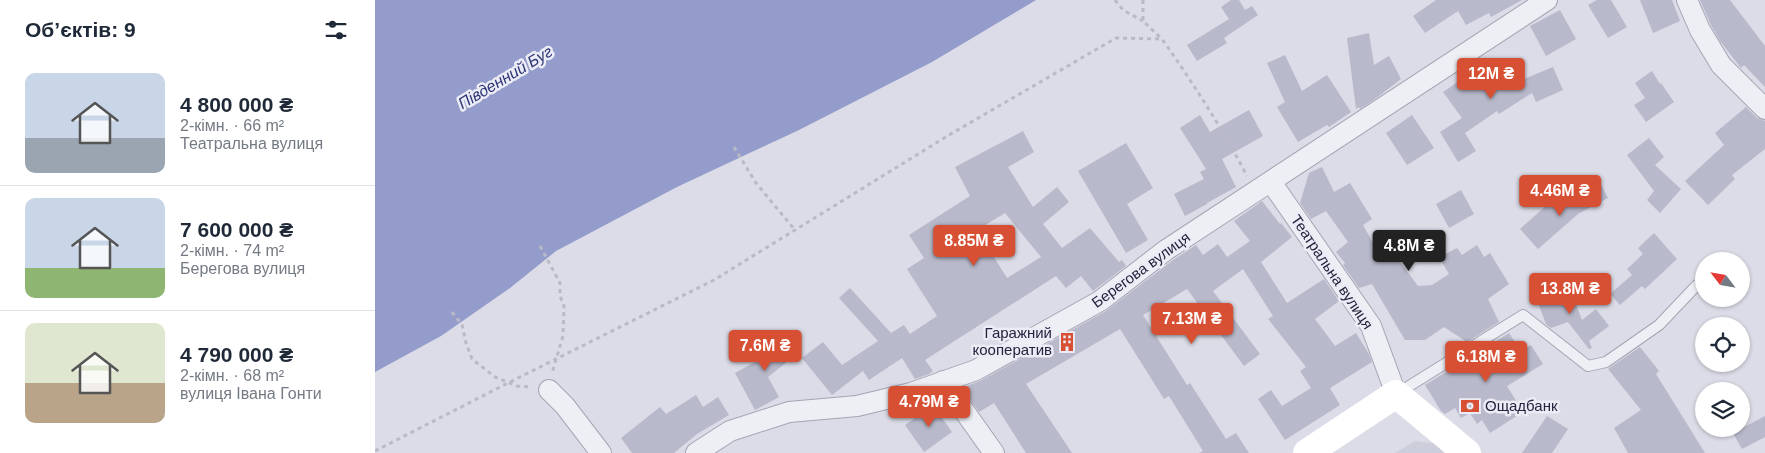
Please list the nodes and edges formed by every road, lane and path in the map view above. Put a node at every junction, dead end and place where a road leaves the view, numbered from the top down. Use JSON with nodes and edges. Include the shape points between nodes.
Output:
{"nodes":[{"id":1,"x":1115,"y":0,"type":"edge"},
{"id":2,"x":1143,"y":0,"type":"edge"},
{"id":3,"x":1547,"y":0,"type":"edge"},
{"id":4,"x":1687,"y":0,"type":"edge"},
{"id":5,"x":1143,"y":21,"type":"junction"},
{"id":6,"x":1162,"y":39,"type":"junction"},
{"id":7,"x":1765,"y":109,"type":"edge"},
{"id":8,"x":734,"y":147,"type":"dead end"},
{"id":9,"x":1263,"y":187,"type":"junction"},
{"id":10,"x":795,"y":230,"type":"junction"},
{"id":11,"x":540,"y":246,"type":"dead end"},
{"id":12,"x":1695,"y":287,"type":"edge"},
{"id":13,"x":452,"y":312,"type":"dead end"},
{"id":14,"x":557,"y":358,"type":"junction"},
{"id":15,"x":943,"y":381,"type":"junction"},
{"id":16,"x":508,"y":382,"type":"junction"},
{"id":17,"x":549,"y":390,"type":"junction"},
{"id":18,"x":1396,"y":394,"type":"junction"},
{"id":19,"x":375,"y":451,"type":"edge"},
{"id":20,"x":601,"y":453,"type":"edge"},
{"id":21,"x":696,"y":453,"type":"edge"},
{"id":22,"x":994,"y":453,"type":"edge"},
{"id":23,"x":1307,"y":453,"type":"edge"},
{"id":24,"x":1467,"y":453,"type":"edge"}],
"edges":[{"from":1,"to":5,"type":"path","via":[[1123,10]]},
{"from":2,"to":5,"type":"path"},
{"from":3,"to":9,"type":"street","name":"Берегова вулиця"},
{"from":4,"to":7,"type":"street","via":[[1721,65]]},
{"from":5,"to":6,"type":"path"},
{"from":6,"to":9,"type":"path","via":[[1194,83],[1235,154]]},
{"from":6,"to":10,"type":"path","via":[[1116,38]]},
{"from":8,"to":10,"type":"path","via":[[756,183]]},
{"from":9,"to":15,"type":"street","name":"Берегова вулиця","via":[[1166,250],[1100,301],[976,370]]},
{"from":9,"to":18,"type":"street","name":"Театральна вулиця","via":[[1371,326]]},
{"from":10,"to":14,"type":"path","via":[[714,280]]},
{"from":11,"to":14,"type":"path","via":[[560,283],[564,306],[563,336]]},
{"from":12,"to":18,"type":"lane","via":[[1659,326],[1606,362],[1588,366],[1523,315]]},
{"from":13,"to":16,"type":"path","via":[[462,325],[472,359],[495,377]]},
{"from":14,"to":16,"type":"path"},
{"from":14,"to":17,"type":"path"},
{"from":15,"to":21,"type":"street","name":"Берегова вулиця","via":[[857,406],[789,412],[730,430]]},
{"from":15,"to":22,"type":"street"},
{"from":16,"to":17,"type":"path"},
{"from":16,"to":19,"type":"path"},
{"from":17,"to":20,"type":"street"},
{"from":18,"to":23,"type":"street"},
{"from":18,"to":24,"type":"street"}]}
